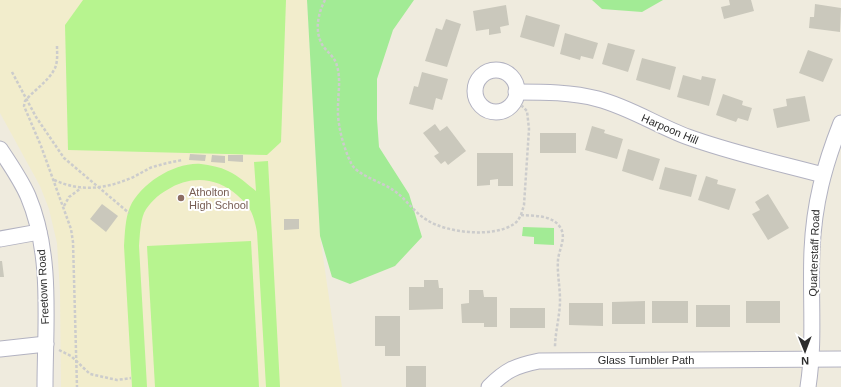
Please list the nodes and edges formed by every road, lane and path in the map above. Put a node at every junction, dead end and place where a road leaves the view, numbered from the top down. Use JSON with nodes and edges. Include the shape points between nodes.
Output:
{"nodes":[{"id":1,"x":325,"y":0,"type":"edge"},
{"id":2,"x":57,"y":46,"type":"dead end"},
{"id":3,"x":12,"y":72,"type":"dead end"},
{"id":4,"x":516,"y":96,"type":"joint"},
{"id":5,"x":26,"y":99,"type":"junction"},
{"id":6,"x":841,"y":124,"type":"edge"},
{"id":7,"x":0,"y":149,"type":"edge"},
{"id":8,"x":183,"y":160,"type":"dead end"},
{"id":9,"x":823,"y":175,"type":"junction"},
{"id":10,"x":54,"y":180,"type":"junction"},
{"id":11,"x":100,"y":187,"type":"junction"},
{"id":12,"x":81,"y":188,"type":"junction"},
{"id":13,"x":63,"y":206,"type":"junction"},
{"id":14,"x":128,"y":213,"type":"dead end"},
{"id":15,"x":521,"y":215,"type":"junction"},
{"id":16,"x":39,"y":232,"type":"junction"},
{"id":17,"x":0,"y":239,"type":"edge"},
{"id":18,"x":45,"y":346,"type":"junction"},
{"id":19,"x":0,"y":349,"type":"edge"},
{"id":20,"x":811,"y":359,"type":"junction"},
{"id":21,"x":841,"y":359,"type":"edge"},
{"id":22,"x":77,"y":361,"type":"junction"},
{"id":23,"x":555,"y":361,"type":"junction"},
{"id":24,"x":131,"y":378,"type":"dead end"},
{"id":25,"x":45,"y":387,"type":"edge"},
{"id":26,"x":77,"y":387,"type":"edge"},
{"id":27,"x":489,"y":387,"type":"edge"},
{"id":28,"x":808,"y":387,"type":"edge"}],
"edges":[{"from":1,"to":15,"type":"path","via":[[318,20],[318,32],[323,46],[337,66],[339,127],[351,164],[356,171],[381,182],[403,196],[427,221],[453,230],[470,232],[503,228],[514,223]]},
{"from":2,"to":5,"type":"path","via":[[55,68]]},
{"from":3,"to":5,"type":"path"},
{"from":4,"to":9,"type":"street","name":"Harpoon Hill","via":[[552,92],[599,99],[686,137]]},
{"from":4,"to":15,"type":"path","via":[[527,111],[529,128],[524,205]]},
{"from":5,"to":10,"type":"path","via":[[24,106]]},
{"from":5,"to":11,"type":"path","via":[[64,158]]},
{"from":6,"to":9,"type":"street","name":"Quarterstaff Road"},
{"from":7,"to":16,"type":"street","name":"Freetown Road","via":[[28,195]]},
{"from":8,"to":11,"type":"path","via":[[151,168],[132,178]]},
{"from":9,"to":20,"type":"street","name":"Quarterstaff Road","via":[[817,202],[812,251]]},
{"from":10,"to":12,"type":"path"},
{"from":10,"to":13,"type":"path"},
{"from":11,"to":12,"type":"path"},
{"from":11,"to":14,"type":"path"},
{"from":12,"to":13,"type":"path","via":[[69,197]]},
{"from":13,"to":22,"type":"path","via":[[72,229]]},
{"from":15,"to":23,"type":"path","via":[[548,218],[561,227],[563,233],[558,260],[560,298],[559,318],[555,331]]},
{"from":16,"to":17,"type":"street"},
{"from":16,"to":18,"type":"street","name":"Freetown Road","via":[[44,260]]},
{"from":18,"to":19,"type":"street"},
{"from":18,"to":22,"type":"path","via":[[57,349]]},
{"from":18,"to":25,"type":"street","name":"Freetown Road"},
{"from":20,"to":21,"type":"street","name":"Glass Tumbler Path"},
{"from":20,"to":23,"type":"street","name":"Glass Tumbler Path"},
{"from":20,"to":28,"type":"street","name":"Quarterstaff Road"},
{"from":22,"to":24,"type":"path","via":[[90,374],[117,380]]},
{"from":22,"to":26,"type":"path"},
{"from":23,"to":27,"type":"street","name":"Glass Tumbler Path","via":[[539,361],[512,368]]}]}
